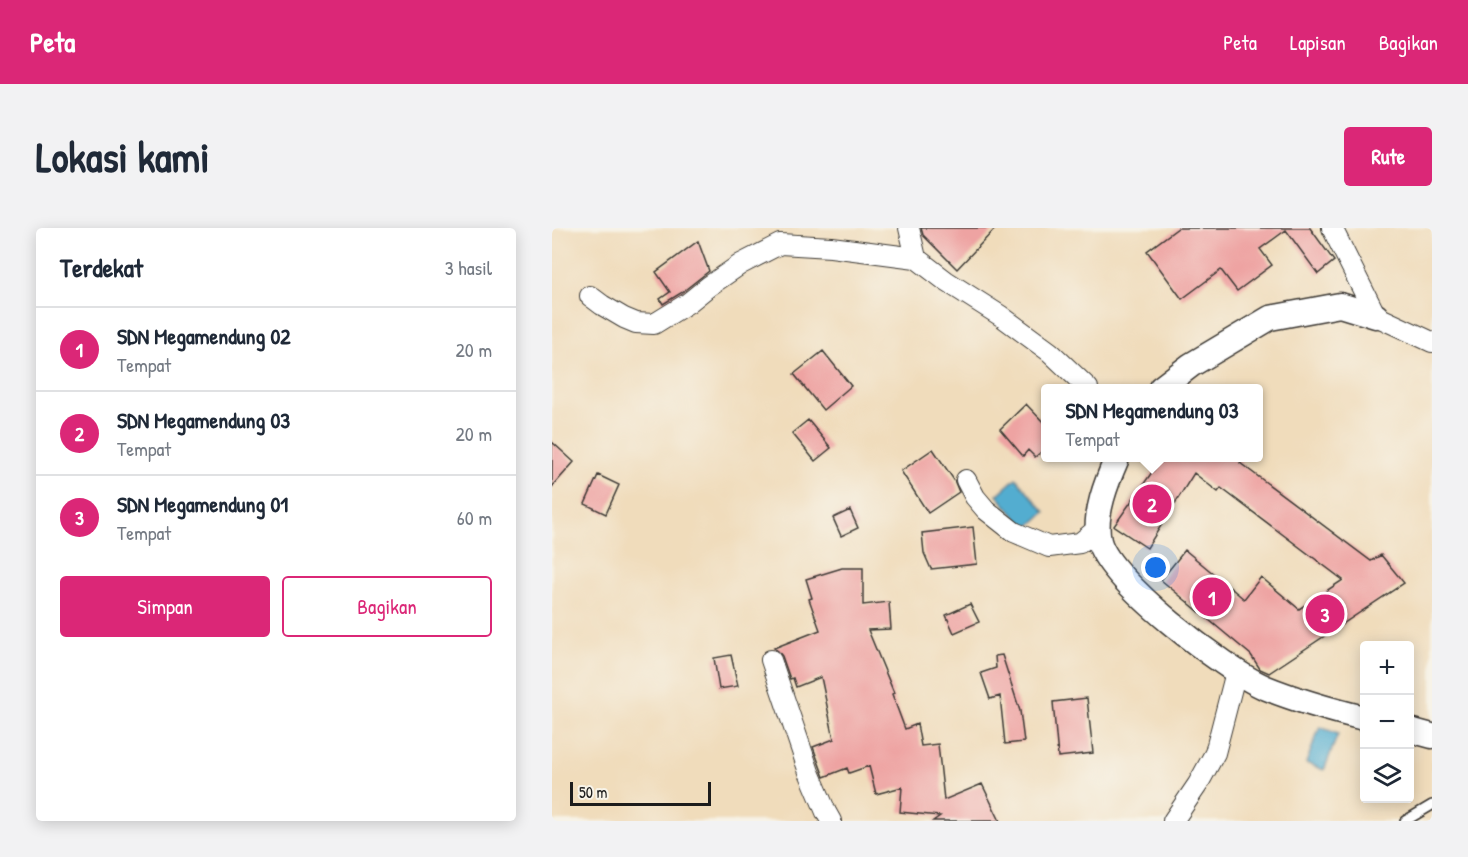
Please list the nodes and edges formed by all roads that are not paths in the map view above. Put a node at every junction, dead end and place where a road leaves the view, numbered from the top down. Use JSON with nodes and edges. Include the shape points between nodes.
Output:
{"nodes":[{"id":1,"x":909,"y":228,"type":"edge"},
{"id":2,"x":1332,"y":228,"type":"edge"},
{"id":3,"x":916,"y":258,"type":"junction"},
{"id":4,"x":590,"y":296,"type":"dead end"},
{"id":5,"x":1376,"y":316,"type":"junction"},
{"id":6,"x":1432,"y":342,"type":"edge"},
{"id":7,"x":1084,"y":384,"type":"edge"},
{"id":8,"x":1166,"y":384,"type":"edge"},
{"id":9,"x":1115,"y":462,"type":"edge"},
{"id":10,"x":966,"y":480,"type":"dead end"},
{"id":11,"x":1097,"y":529,"type":"junction"},
{"id":12,"x":771,"y":660,"type":"dead end"},
{"id":13,"x":1236,"y":672,"type":"junction"},
{"id":14,"x":1360,"y":717,"type":"edge"},
{"id":15,"x":1414,"y":731,"type":"edge"},
{"id":16,"x":1432,"y":736,"type":"edge"},
{"id":17,"x":1432,"y":805,"type":"edge"},
{"id":18,"x":831,"y":821,"type":"edge"},
{"id":19,"x":1173,"y":821,"type":"edge"},
{"id":20,"x":1405,"y":821,"type":"edge"}],
"edges":[{"from":1,"to":3,"type":"street"},
{"from":2,"to":5,"type":"street"},
{"from":3,"to":4,"type":"street","via":[[780,244],[741,264],[654,324],[624,318]]},
{"from":3,"to":7,"type":"street","via":[[1050,352]]},
{"from":5,"to":6,"type":"street"},
{"from":5,"to":8,"type":"street","via":[[1340,305],[1270,318]]},
{"from":9,"to":11,"type":"street","via":[[1105,487]]},
{"from":10,"to":11,"type":"street","via":[[986,510],[1014,532],[1049,547],[1080,543]]},
{"from":11,"to":13,"type":"street","via":[[1107,560],[1134,590]]},
{"from":12,"to":18,"type":"street"},
{"from":13,"to":14,"type":"street","via":[[1264,687]]},
{"from":13,"to":19,"type":"street","via":[[1215,753]]},
{"from":15,"to":16,"type":"street"},
{"from":17,"to":20,"type":"lane"}]}
